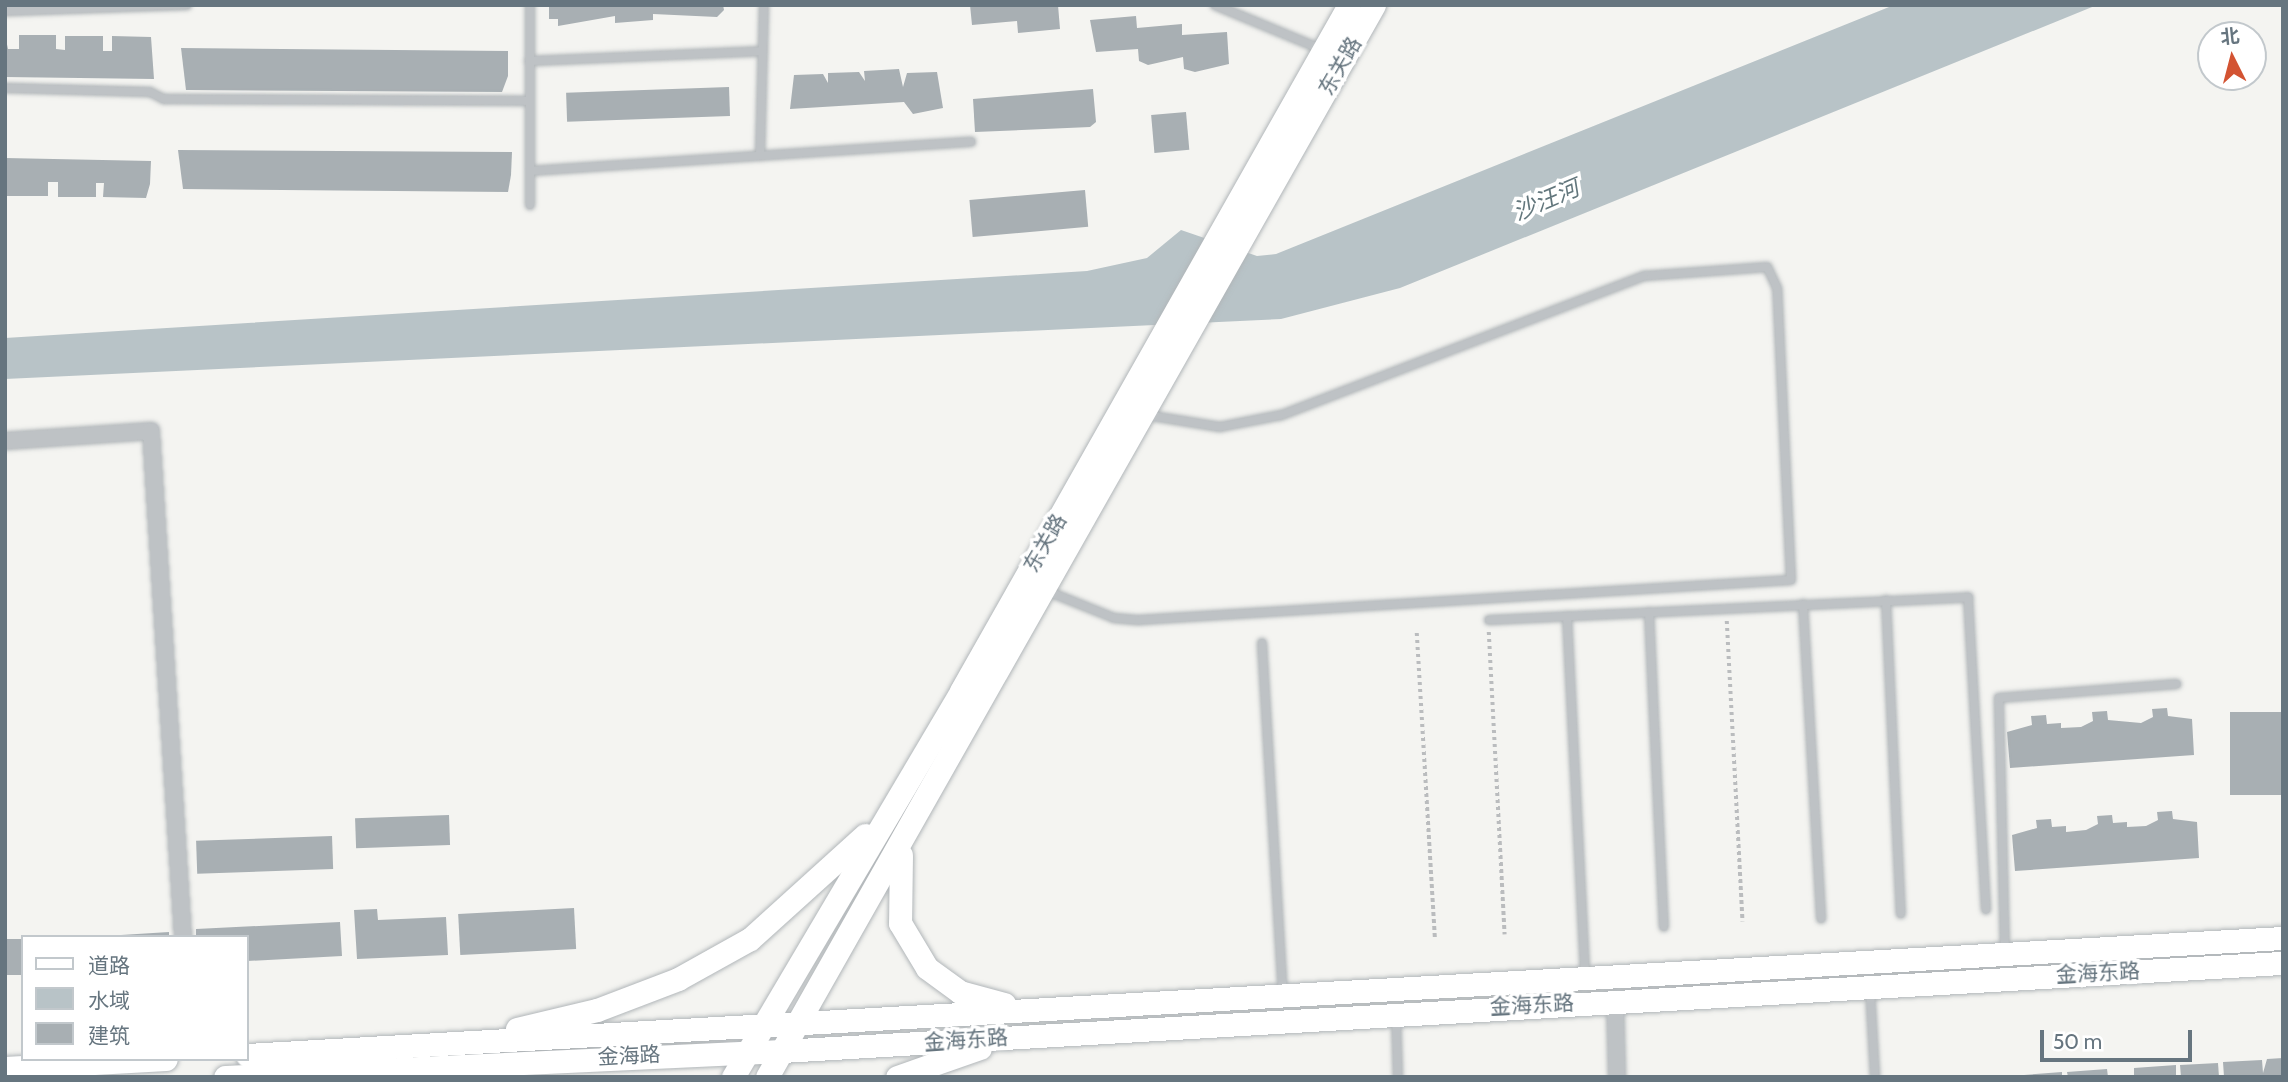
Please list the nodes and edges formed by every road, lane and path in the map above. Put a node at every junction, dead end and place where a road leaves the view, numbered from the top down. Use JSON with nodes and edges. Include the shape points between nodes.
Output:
{"nodes":[{"id":1,"x":187,"y":5,"type":"edge"},
{"id":2,"x":530,"y":5,"type":"edge"},
{"id":3,"x":764,"y":5,"type":"edge"},
{"id":4,"x":1215,"y":5,"type":"edge"},
{"id":5,"x":1349,"y":5,"type":"edge"},
{"id":6,"x":1374,"y":5,"type":"edge"},
{"id":7,"x":5,"y":10,"type":"edge"},
{"id":8,"x":1324,"y":50,"type":"junction"},
{"id":9,"x":763,"y":51,"type":"junction"},
{"id":10,"x":529,"y":61,"type":"junction"},
{"id":11,"x":5,"y":88,"type":"edge"},
{"id":12,"x":530,"y":101,"type":"junction"},
{"id":13,"x":971,"y":142,"type":"dead end"},
{"id":14,"x":760,"y":156,"type":"junction"},
{"id":15,"x":530,"y":171,"type":"junction"},
{"id":16,"x":530,"y":205,"type":"dead end"},
{"id":17,"x":1143,"y":414,"type":"junction"},
{"id":18,"x":5,"y":441,"type":"edge"},
{"id":19,"x":1044,"y":589,"type":"junction"},
{"id":20,"x":1886,"y":600,"type":"junction"},
{"id":21,"x":1804,"y":604,"type":"junction"},
{"id":22,"x":1726,"y":608,"type":"junction"},
{"id":23,"x":1649,"y":612,"type":"junction"},
{"id":24,"x":1567,"y":616,"type":"junction"},
{"id":25,"x":1489,"y":620,"type":"joint"},
{"id":26,"x":1417,"y":633,"type":"dead end"},
{"id":27,"x":1262,"y":643,"type":"dead end"},
{"id":28,"x":2176,"y":684,"type":"dead end"},
{"id":29,"x":890,"y":810,"type":"junction"},
{"id":30,"x":903,"y":841,"type":"junction"},
{"id":31,"x":1986,"y":909,"type":"dead end"},
{"id":32,"x":1901,"y":914,"type":"dead end"},
{"id":33,"x":1821,"y":918,"type":"dead end"},
{"id":34,"x":1744,"y":922,"type":"dead end"},
{"id":35,"x":1664,"y":927,"type":"dead end"},
{"id":36,"x":183,"y":935,"type":"edge"},
{"id":37,"x":1505,"y":935,"type":"dead end"},
{"id":38,"x":2283,"y":938,"type":"edge"},
{"id":39,"x":1435,"y":939,"type":"dead end"},
{"id":40,"x":2005,"y":954,"type":"junction"},
{"id":41,"x":2283,"y":963,"type":"edge"},
{"id":42,"x":1585,"y":977,"type":"junction"},
{"id":43,"x":1870,"y":986,"type":"junction"},
{"id":44,"x":1283,"y":994,"type":"junction"},
{"id":45,"x":1615,"y":1000,"type":"junction"},
{"id":46,"x":1024,"y":1010,"type":"junction"},
{"id":47,"x":1396,"y":1012,"type":"junction"},
{"id":48,"x":797,"y":1023,"type":"junction"},
{"id":49,"x":761,"y":1025,"type":"junction"},
{"id":50,"x":1015,"y":1037,"type":"junction"},
{"id":51,"x":461,"y":1043,"type":"junction"},
{"id":52,"x":747,"y":1051,"type":"junction"},
{"id":53,"x":782,"y":1051,"type":"junction"},
{"id":54,"x":248,"y":1055,"type":"edge"},
{"id":55,"x":130,"y":1061,"type":"edge"},
{"id":56,"x":510,"y":1061,"type":"junction"},
{"id":57,"x":5,"y":1068,"type":"edge"},
{"id":58,"x":225,"y":1077,"type":"edge"},
{"id":59,"x":235,"y":1077,"type":"edge"},
{"id":60,"x":556,"y":1077,"type":"edge"},
{"id":61,"x":733,"y":1077,"type":"edge"},
{"id":62,"x":768,"y":1077,"type":"edge"},
{"id":63,"x":897,"y":1077,"type":"edge"},
{"id":64,"x":1398,"y":1077,"type":"edge"},
{"id":65,"x":1617,"y":1077,"type":"edge"},
{"id":66,"x":1875,"y":1077,"type":"edge"}],
"edges":[{"from":1,"to":7,"type":"lane"},
{"from":2,"to":10,"type":"lane"},
{"from":3,"to":9,"type":"lane"},
{"from":4,"to":8,"type":"lane"},
{"from":5,"to":8,"type":"main road","name":"东关路"},
{"from":6,"to":17,"type":"main road","name":"东关路"},
{"from":8,"to":29,"type":"main road","name":"东关路"},
{"from":9,"to":10,"type":"lane"},
{"from":9,"to":14,"type":"lane"},
{"from":10,"to":12,"type":"lane"},
{"from":11,"to":12,"type":"lane","via":[[150,92],[164,99]]},
{"from":12,"to":15,"type":"lane"},
{"from":13,"to":14,"type":"lane"},
{"from":14,"to":15,"type":"lane"},
{"from":15,"to":16,"type":"lane"},
{"from":17,"to":19,"type":"main road","name":"东关路"},
{"from":17,"to":19,"type":"lane","via":[[1220,427],[1281,415],[1644,276],[1767,267],[1777,288],[1791,580],[1139,621],[1114,618]]},
{"from":18,"to":36,"type":"street","via":[[151,431]]},
{"from":19,"to":30,"type":"main road","name":"东关路"},
{"from":20,"to":21,"type":"lane"},
{"from":20,"to":31,"type":"lane","via":[[1968,597]]},
{"from":20,"to":32,"type":"lane"},
{"from":21,"to":22,"type":"lane"},
{"from":21,"to":33,"type":"lane"},
{"from":22,"to":23,"type":"lane"},
{"from":22,"to":34,"type":"path"},
{"from":23,"to":24,"type":"lane"},
{"from":23,"to":35,"type":"lane"},
{"from":24,"to":25,"type":"lane"},
{"from":24,"to":42,"type":"lane"},
{"from":25,"to":37,"type":"path"},
{"from":26,"to":39,"type":"path"},
{"from":27,"to":44,"type":"lane"},
{"from":28,"to":40,"type":"lane","via":[[1999,698]]},
{"from":29,"to":49,"type":"main road","name":"东关路"},
{"from":29,"to":51,"type":"main road","via":[[750,939],[678,979],[597,1010]]},
{"from":30,"to":46,"type":"main road","via":[[897,883],[900,923],[927,968],[960,992]]},
{"from":30,"to":48,"type":"main road","name":"东关路"},
{"from":38,"to":40,"type":"main road","name":"金海东路"},
{"from":40,"to":42,"type":"main road","name":"金海东路"},
{"from":41,"to":43,"type":"main road","name":"金海东路"},
{"from":42,"to":44,"type":"main road","name":"金海东路"},
{"from":43,"to":45,"type":"main road","name":"金海东路"},
{"from":43,"to":66,"type":"lane"},
{"from":44,"to":46,"type":"main road","name":"金海东路"},
{"from":45,"to":47,"type":"main road","name":"金海东路"},
{"from":45,"to":65,"type":"street"},
{"from":46,"to":48,"type":"main road","name":"金海东路"},
{"from":47,"to":50,"type":"main road","name":"金海东路"},
{"from":47,"to":64,"type":"lane"},
{"from":48,"to":49,"type":"main road","name":"金海路"},
{"from":48,"to":53,"type":"main road","name":"东关路"},
{"from":49,"to":51,"type":"main road","name":"金海路"},
{"from":49,"to":52,"type":"main road","name":"东关路"},
{"from":50,"to":53,"type":"main road","name":"金海东路"},
{"from":50,"to":63,"type":"main road"},
{"from":51,"to":54,"type":"main road","name":"金海路"},
{"from":52,"to":53,"type":"main road","name":"金海路"},
{"from":52,"to":56,"type":"main road","name":"金海路"},
{"from":52,"to":61,"type":"main road","name":"东关路"},
{"from":53,"to":62,"type":"main road","name":"东关路"},
{"from":55,"to":57,"type":"main road"},
{"from":56,"to":59,"type":"main road","name":"金海路"},
{"from":56,"to":60,"type":"main road"},
{"from":58,"to":59,"type":"main road","name":"金海路"}]}
